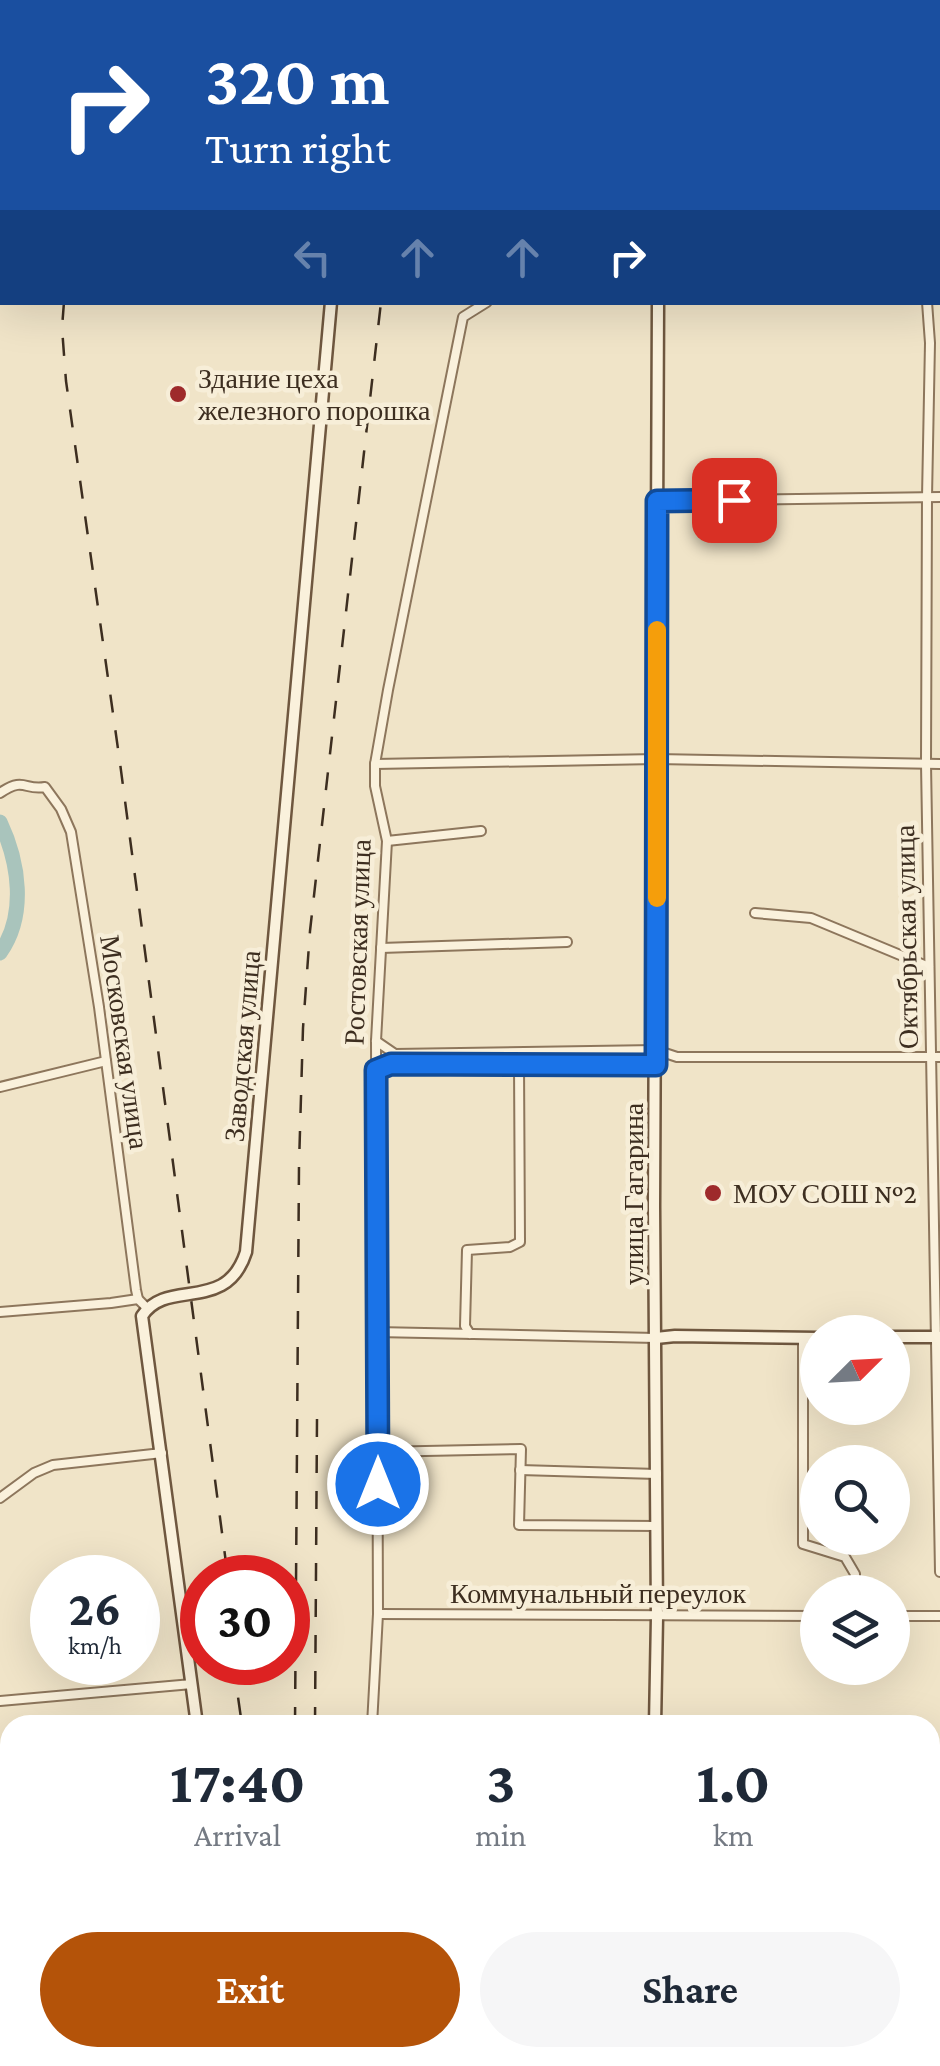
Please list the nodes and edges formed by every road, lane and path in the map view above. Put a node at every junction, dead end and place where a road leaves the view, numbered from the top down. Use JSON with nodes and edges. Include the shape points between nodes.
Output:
{"nodes":[{"id":1,"x":331,"y":305,"type":"edge"},
{"id":2,"x":482,"y":305,"type":"edge"},
{"id":3,"x":658,"y":305,"type":"edge"},
{"id":4,"x":927,"y":305,"type":"edge"},
{"id":5,"x":927,"y":497,"type":"junction"},
{"id":6,"x":940,"y":498,"type":"edge"},
{"id":7,"x":657,"y":501,"type":"junction"},
{"id":8,"x":657,"y":759,"type":"junction"},
{"id":9,"x":375,"y":764,"type":"junction"},
{"id":10,"x":926,"y":764,"type":"junction"},
{"id":11,"x":940,"y":764,"type":"edge"},
{"id":12,"x":0,"y":792,"type":"edge"},
{"id":13,"x":482,"y":831,"type":"dead end"},
{"id":14,"x":387,"y":841,"type":"junction"},
{"id":15,"x":755,"y":912,"type":"dead end"},
{"id":16,"x":567,"y":942,"type":"dead end"},
{"id":17,"x":381,"y":948,"type":"junction"},
{"id":18,"x":929,"y":967,"type":"junction"},
{"id":19,"x":376,"y":1041,"type":"junction"},
{"id":20,"x":656,"y":1050,"type":"junction"},
{"id":21,"x":935,"y":1058,"type":"edge"},
{"id":22,"x":106,"y":1061,"type":"junction"},
{"id":23,"x":519,"y":1064,"type":"junction"},
{"id":24,"x":656,"y":1065,"type":"junction"},
{"id":25,"x":376,"y":1070,"type":"junction"},
{"id":26,"x":0,"y":1087,"type":"edge"},
{"id":27,"x":142,"y":1304,"type":"junction"},
{"id":28,"x":0,"y":1312,"type":"edge"},
{"id":29,"x":376,"y":1332,"type":"junction"},
{"id":30,"x":470,"y":1334,"type":"junction"},
{"id":31,"x":910,"y":1337,"type":"edge"},
{"id":32,"x":938,"y":1337,"type":"edge"},
{"id":33,"x":656,"y":1338,"type":"junction"},
{"id":34,"x":800,"y":1338,"type":"edge"},
{"id":35,"x":803,"y":1425,"type":"edge"},
{"id":36,"x":377,"y":1452,"type":"junction"},
{"id":37,"x":162,"y":1453,"type":"junction"},
{"id":38,"x":520,"y":1470,"type":"junction"},
{"id":39,"x":657,"y":1474,"type":"junction"},
{"id":40,"x":0,"y":1498,"type":"edge"},
{"id":41,"x":657,"y":1526,"type":"junction"},
{"id":42,"x":940,"y":1572,"type":"edge"},
{"id":43,"x":854,"y":1575,"type":"edge"},
{"id":44,"x":180,"y":1592,"type":"edge"},
{"id":45,"x":378,"y":1614,"type":"junction"},
{"id":46,"x":800,"y":1616,"type":"edge"},
{"id":47,"x":910,"y":1616,"type":"edge"},
{"id":48,"x":940,"y":1616,"type":"edge"},
{"id":49,"x":658,"y":1617,"type":"junction"},
{"id":50,"x":180,"y":1685,"type":"edge"},
{"id":51,"x":192,"y":1685,"type":"edge"},
{"id":52,"x":0,"y":1700,"type":"edge"},
{"id":53,"x":196,"y":1715,"type":"edge"},
{"id":54,"x":373,"y":1715,"type":"edge"},
{"id":55,"x":655,"y":1715,"type":"edge"}],
"edges":[{"from":1,"to":27,"type":"main road","name":"Заводская улица","via":[[248,1239],[243,1263],[228,1282]]},
{"from":2,"to":9,"type":"street","name":"Ростовская улица","via":[[463,317]]},
{"from":3,"to":7,"type":"main road","name":"улица Гагарина"},
{"from":4,"to":5,"type":"street","name":"Октябрьская улица"},
{"from":5,"to":6,"type":"street"},
{"from":5,"to":7,"type":"street"},
{"from":5,"to":10,"type":"street","name":"Октябрьская улица"},
{"from":7,"to":8,"type":"main road","name":"улица Гагарина"},
{"from":8,"to":9,"type":"street"},
{"from":8,"to":10,"type":"street"},
{"from":8,"to":20,"type":"main road","name":"улица Гагарина"},
{"from":9,"to":14,"type":"street","name":"Ростовская улица"},
{"from":10,"to":11,"type":"street"},
{"from":10,"to":18,"type":"street","name":"Октябрьская улица"},
{"from":12,"to":22,"type":"street","name":"Московская улица","via":[[22,783],[45,787],[71,832]]},
{"from":13,"to":14,"type":"street"},
{"from":14,"to":17,"type":"street","name":"Ростовская улица"},
{"from":15,"to":18,"type":"street","via":[[811,918]]},
{"from":16,"to":17,"type":"street"},
{"from":17,"to":19,"type":"street","name":"Ростовская улица"},
{"from":18,"to":21,"type":"street","name":"Октябрьская улица"},
{"from":19,"to":20,"type":"street","via":[[394,1054]]},
{"from":19,"to":25,"type":"street","name":"Ростовская улица"},
{"from":20,"to":21,"type":"street","via":[[676,1056]]},
{"from":20,"to":24,"type":"main road","name":"улица Гагарина"},
{"from":21,"to":32,"type":"street","name":"Октябрьская улица"},
{"from":22,"to":26,"type":"street"},
{"from":22,"to":27,"type":"street","name":"Московская улица"},
{"from":23,"to":24,"type":"street"},
{"from":23,"to":25,"type":"street","via":[[391,1064]]},
{"from":23,"to":30,"type":"street","via":[[520,1242],[467,1250]]},
{"from":24,"to":33,"type":"main road","name":"улица Гагарина"},
{"from":25,"to":29,"type":"street","name":"Ростовская улица"},
{"from":27,"to":28,"type":"street"},
{"from":27,"to":37,"type":"main road"},
{"from":29,"to":30,"type":"street"},
{"from":29,"to":36,"type":"street","name":"Ростовская улица"},
{"from":30,"to":33,"type":"street"},
{"from":31,"to":32,"type":"main road"},
{"from":32,"to":42,"type":"street","name":"Октябрьская улица"},
{"from":33,"to":34,"type":"main road"},
{"from":33,"to":39,"type":"main road","name":"улица Гагарина"},
{"from":35,"to":43,"type":"street","via":[[803,1544],[846,1557]]},
{"from":36,"to":38,"type":"street","via":[[521,1449]]},
{"from":36,"to":45,"type":"street","name":"Ростовская улица"},
{"from":37,"to":40,"type":"street","via":[[53,1466]]},
{"from":37,"to":44,"type":"main road"},
{"from":38,"to":39,"type":"street"},
{"from":38,"to":41,"type":"street","via":[[519,1525]]},
{"from":39,"to":41,"type":"main road","name":"улица Гагарина"},
{"from":41,"to":49,"type":"main road","name":"улица Гагарина"},
{"from":45,"to":49,"type":"street","name":"Коммунальный переулок"},
{"from":45,"to":54,"type":"street","name":"Ростовская улица"},
{"from":46,"to":49,"type":"street","name":"Коммунальный переулок"},
{"from":47,"to":48,"type":"street"},
{"from":49,"to":55,"type":"main road","name":"улица Гагарина"},
{"from":50,"to":52,"type":"street"},
{"from":51,"to":53,"type":"main road"}]}
